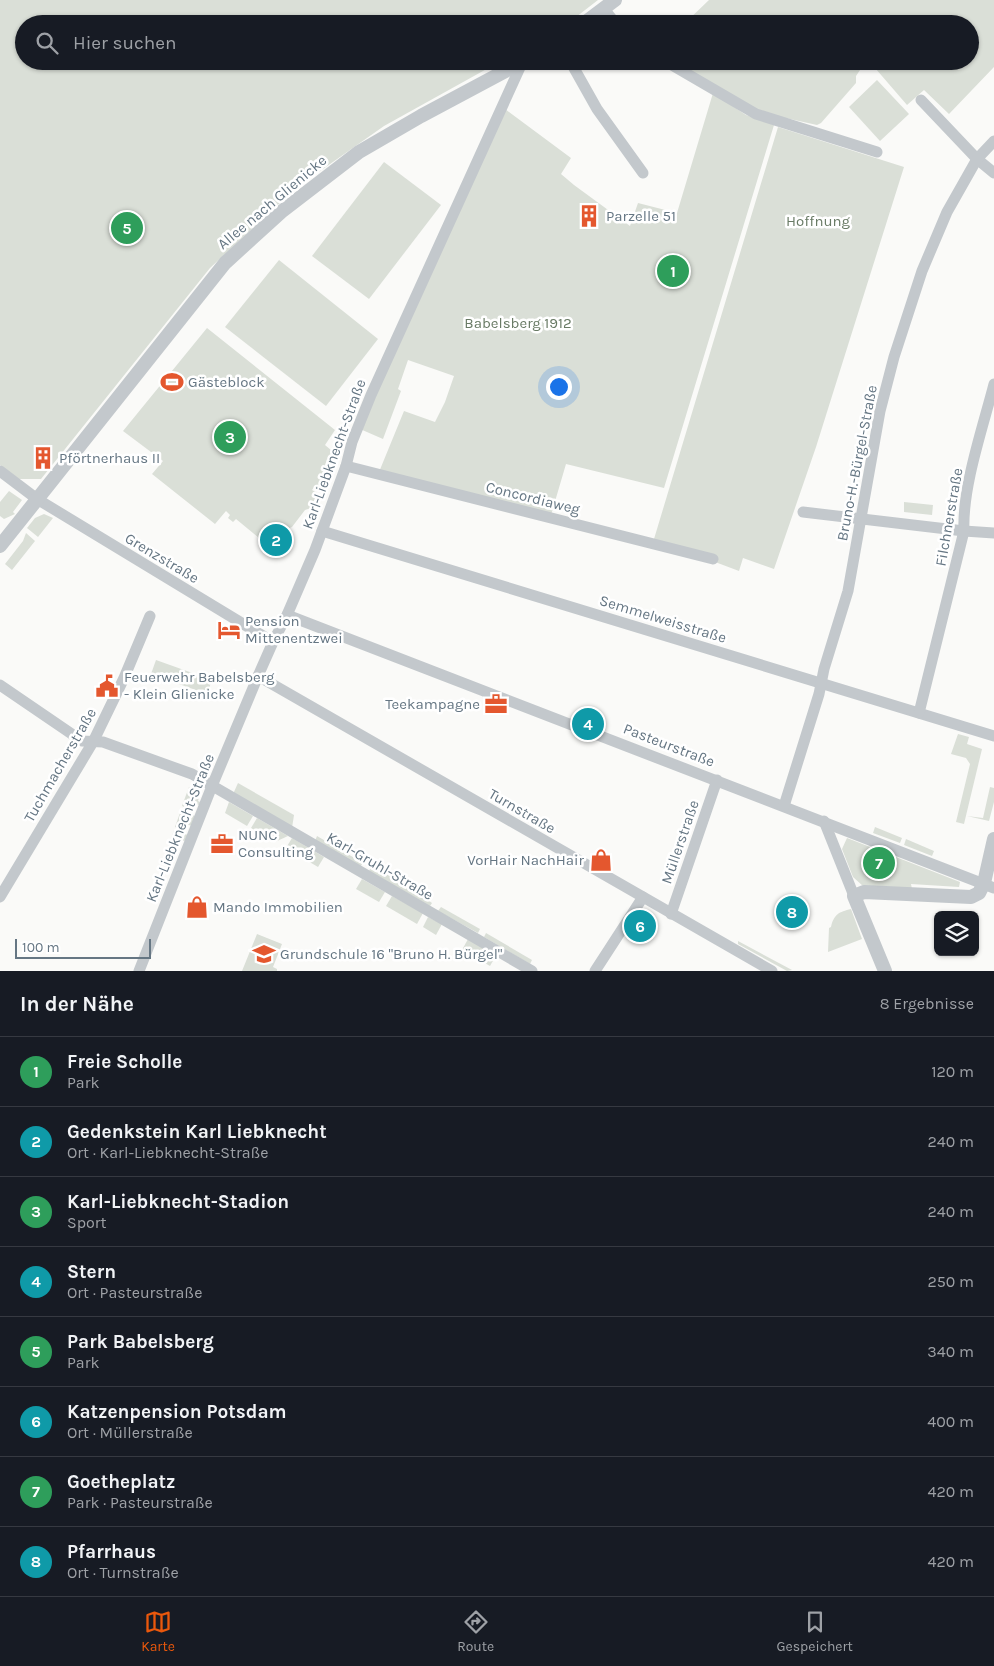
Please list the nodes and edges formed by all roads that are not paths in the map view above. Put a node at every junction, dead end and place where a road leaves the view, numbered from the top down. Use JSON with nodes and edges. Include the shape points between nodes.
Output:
{"nodes":[{"id":1,"x":610,"y":5,"type":"edge"},
{"id":2,"x":596,"y":15,"type":"edge"},
{"id":3,"x":508,"y":70,"type":"edge"},
{"id":4,"x":519,"y":70,"type":"edge"},
{"id":5,"x":575,"y":70,"type":"edge"},
{"id":6,"x":680,"y":70,"type":"edge"},
{"id":7,"x":921,"y":100,"type":"dead end"},
{"id":8,"x":994,"y":141,"type":"edge"},
{"id":9,"x":877,"y":152,"type":"dead end"},
{"id":10,"x":978,"y":159,"type":"junction"},
{"id":11,"x":643,"y":172,"type":"dead end"},
{"id":12,"x":994,"y":173,"type":"edge"},
{"id":13,"x":994,"y":384,"type":"edge"},
{"id":14,"x":346,"y":466,"type":"junction"},
{"id":15,"x":0,"y":471,"type":"edge"},
{"id":16,"x":37,"y":499,"type":"junction"},
{"id":17,"x":803,"y":512,"type":"dead end"},
{"id":18,"x":862,"y":519,"type":"junction"},
{"id":19,"x":322,"y":531,"type":"junction"},
{"id":20,"x":964,"y":531,"type":"junction"},
{"id":21,"x":994,"y":533,"type":"edge"},
{"id":22,"x":0,"y":546,"type":"edge"},
{"id":23,"x":713,"y":559,"type":"dead end"},
{"id":24,"x":288,"y":615,"type":"junction"},
{"id":25,"x":150,"y":616,"type":"dead end"},
{"id":26,"x":273,"y":642,"type":"junction"},
{"id":27,"x":258,"y":676,"type":"junction"},
{"id":28,"x":821,"y":682,"type":"junction"},
{"id":29,"x":0,"y":685,"type":"edge"},
{"id":30,"x":919,"y":713,"type":"junction"},
{"id":31,"x":994,"y":736,"type":"edge"},
{"id":32,"x":93,"y":742,"type":"junction"},
{"id":33,"x":717,"y":780,"type":"junction"},
{"id":34,"x":212,"y":786,"type":"junction"},
{"id":35,"x":784,"y":806,"type":"junction"},
{"id":36,"x":824,"y":822,"type":"junction"},
{"id":37,"x":994,"y":839,"type":"edge"},
{"id":38,"x":989,"y":886,"type":"edge"},
{"id":39,"x":854,"y":896,"type":"junction"},
{"id":40,"x":642,"y":897,"type":"junction"},
{"id":41,"x":0,"y":898,"type":"edge"},
{"id":42,"x":671,"y":914,"type":"junction"},
{"id":43,"x":139,"y":971,"type":"edge"},
{"id":44,"x":532,"y":971,"type":"edge"},
{"id":45,"x":595,"y":971,"type":"edge"},
{"id":46,"x":772,"y":971,"type":"edge"},
{"id":47,"x":884,"y":971,"type":"edge"}],
"edges":[{"from":1,"to":2,"type":"street"},
{"from":3,"to":16,"type":"street","name":"Allee nach Glienicke","via":[[359,152],[281,212],[224,263]]},
{"from":4,"to":14,"type":"street","name":"Karl-Liebknecht-Straße","via":[[371,395]]},
{"from":5,"to":11,"type":"street","via":[[597,109]]},
{"from":6,"to":9,"type":"street","via":[[756,114]]},
{"from":7,"to":10,"type":"street"},
{"from":8,"to":10,"type":"street","name":"Bruno-H.-Bürgel-Straße"},
{"from":10,"to":12,"type":"street"},
{"from":10,"to":18,"type":"street","name":"Bruno-H.-Bürgel-Straße","via":[[947,212],[922,271],[902,331],[880,411]]},
{"from":13,"to":20,"type":"street","name":"Filchnerstraße","via":[[972,470]]},
{"from":14,"to":19,"type":"street","name":"Karl-Liebknecht-Straße"},
{"from":14,"to":23,"type":"street","name":"Concordiaweg"},
{"from":15,"to":16,"type":"street","name":"Grenzstraße"},
{"from":16,"to":22,"type":"street","name":"Allee nach Glienicke"},
{"from":16,"to":26,"type":"street","name":"Grenzstraße"},
{"from":17,"to":18,"type":"street"},
{"from":18,"to":20,"type":"street"},
{"from":18,"to":28,"type":"street","name":"Bruno-H.-Bürgel-Straße","via":[[848,591]]},
{"from":19,"to":24,"type":"street","name":"Karl-Liebknecht-Straße"},
{"from":19,"to":28,"type":"street","name":"Semmelweisstraße"},
{"from":20,"to":21,"type":"street"},
{"from":20,"to":30,"type":"street","name":"Filchnerstraße"},
{"from":24,"to":26,"type":"street","name":"Karl-Liebknecht-Straße"},
{"from":24,"to":33,"type":"street","name":"Pasteurstraße"},
{"from":25,"to":32,"type":"street","name":"Tuchmacherstraße"},
{"from":26,"to":27,"type":"street","name":"Karl-Liebknecht-Straße"},
{"from":27,"to":34,"type":"street","name":"Karl-Liebknecht-Straße"},
{"from":27,"to":40,"type":"street","name":"Turnstraße"},
{"from":28,"to":30,"type":"street","name":"Semmelweisstraße"},
{"from":28,"to":35,"type":"street","name":"Bruno-H.-Bürgel-Straße"},
{"from":29,"to":32,"type":"street","name":"Karl-Gruhl-Straße","via":[[82,741]]},
{"from":30,"to":31,"type":"street","name":"Semmelweisstraße"},
{"from":32,"to":34,"type":"street","name":"Karl-Gruhl-Straße","via":[[103,742],[192,774]]},
{"from":32,"to":41,"type":"street","name":"Tuchmacherstraße"},
{"from":33,"to":35,"type":"street","name":"Pasteurstraße"},
{"from":33,"to":42,"type":"street","name":"Müllerstraße"},
{"from":34,"to":43,"type":"street","name":"Karl-Liebknecht-Straße"},
{"from":34,"to":44,"type":"street","name":"Karl-Gruhl-Straße"},
{"from":35,"to":36,"type":"street","name":"Pasteurstraße"},
{"from":36,"to":38,"type":"street","name":"Pasteurstraße"},
{"from":36,"to":39,"type":"street"},
{"from":37,"to":38,"type":"street"},
{"from":38,"to":39,"type":"street","via":[[971,897],[864,892]]},
{"from":39,"to":47,"type":"street"},
{"from":40,"to":42,"type":"street","name":"Turnstraße"},
{"from":40,"to":45,"type":"street","name":"Müllerstraße"},
{"from":42,"to":46,"type":"street","name":"Turnstraße"}]}
